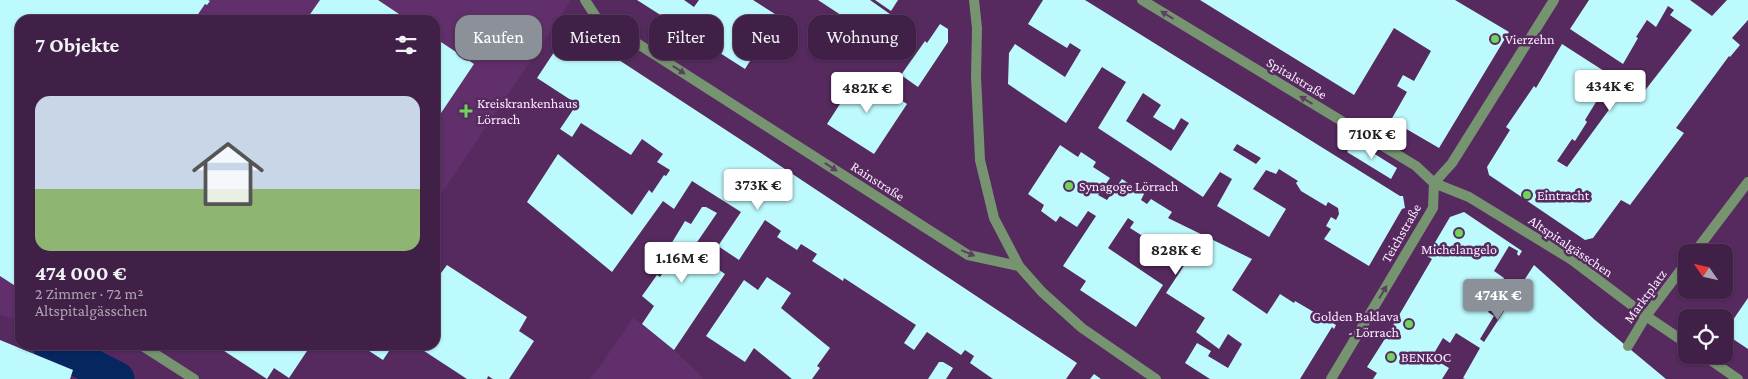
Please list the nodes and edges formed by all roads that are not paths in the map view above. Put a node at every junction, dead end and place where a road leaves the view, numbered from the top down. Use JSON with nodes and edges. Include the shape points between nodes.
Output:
{"nodes":[{"id":1,"x":585,"y":0,"type":"edge"},
{"id":2,"x":974,"y":0,"type":"edge"},
{"id":3,"x":1142,"y":0,"type":"edge"},
{"id":4,"x":1554,"y":0,"type":"edge"},
{"id":5,"x":1748,"y":182,"type":"edge"},
{"id":6,"x":1434,"y":183,"type":"junction"},
{"id":7,"x":1701,"y":244,"type":"edge"},
{"id":8,"x":1019,"y":266,"type":"junction"},
{"id":9,"x":1678,"y":274,"type":"edge"},
{"id":10,"x":1646,"y":316,"type":"junction"},
{"id":11,"x":1678,"y":338,"type":"edge"},
{"id":12,"x":1628,"y":346,"type":"dead end"},
{"id":13,"x":148,"y":350,"type":"edge"},
{"id":14,"x":1716,"y":364,"type":"edge"},
{"id":15,"x":194,"y":379,"type":"edge"},
{"id":16,"x":1156,"y":379,"type":"edge"},
{"id":17,"x":1331,"y":379,"type":"edge"},
{"id":18,"x":1738,"y":379,"type":"edge"}],
"edges":[{"from":1,"to":8,"type":"street","name":"Rainstraße","one_way":true,"via":[[596,17],[968,255]]},
{"from":2,"to":8,"type":"street","via":[[980,160],[994,218]]},
{"from":6,"to":3,"type":"street","name":"Spitalstraße","one_way":true,"via":[[1416,166]]},
{"from":4,"to":6,"type":"street","via":[[1452,163]]},
{"from":5,"to":7,"type":"street"},
{"from":6,"to":10,"type":"street","name":"Altspitalgässchen","via":[[1469,196],[1564,255]]},
{"from":17,"to":6,"type":"street","name":"Teichstraße","one_way":true,"via":[[1433,208]]},
{"from":8,"to":16,"type":"street","via":[[1082,328]]},
{"from":9,"to":10,"type":"street","name":"Marktplatz"},
{"from":10,"to":11,"type":"street","name":"Altspitalgässchen"},
{"from":10,"to":12,"type":"street","name":"Marktplatz"},
{"from":13,"to":15,"type":"street"},
{"from":14,"to":18,"type":"street"}]}
